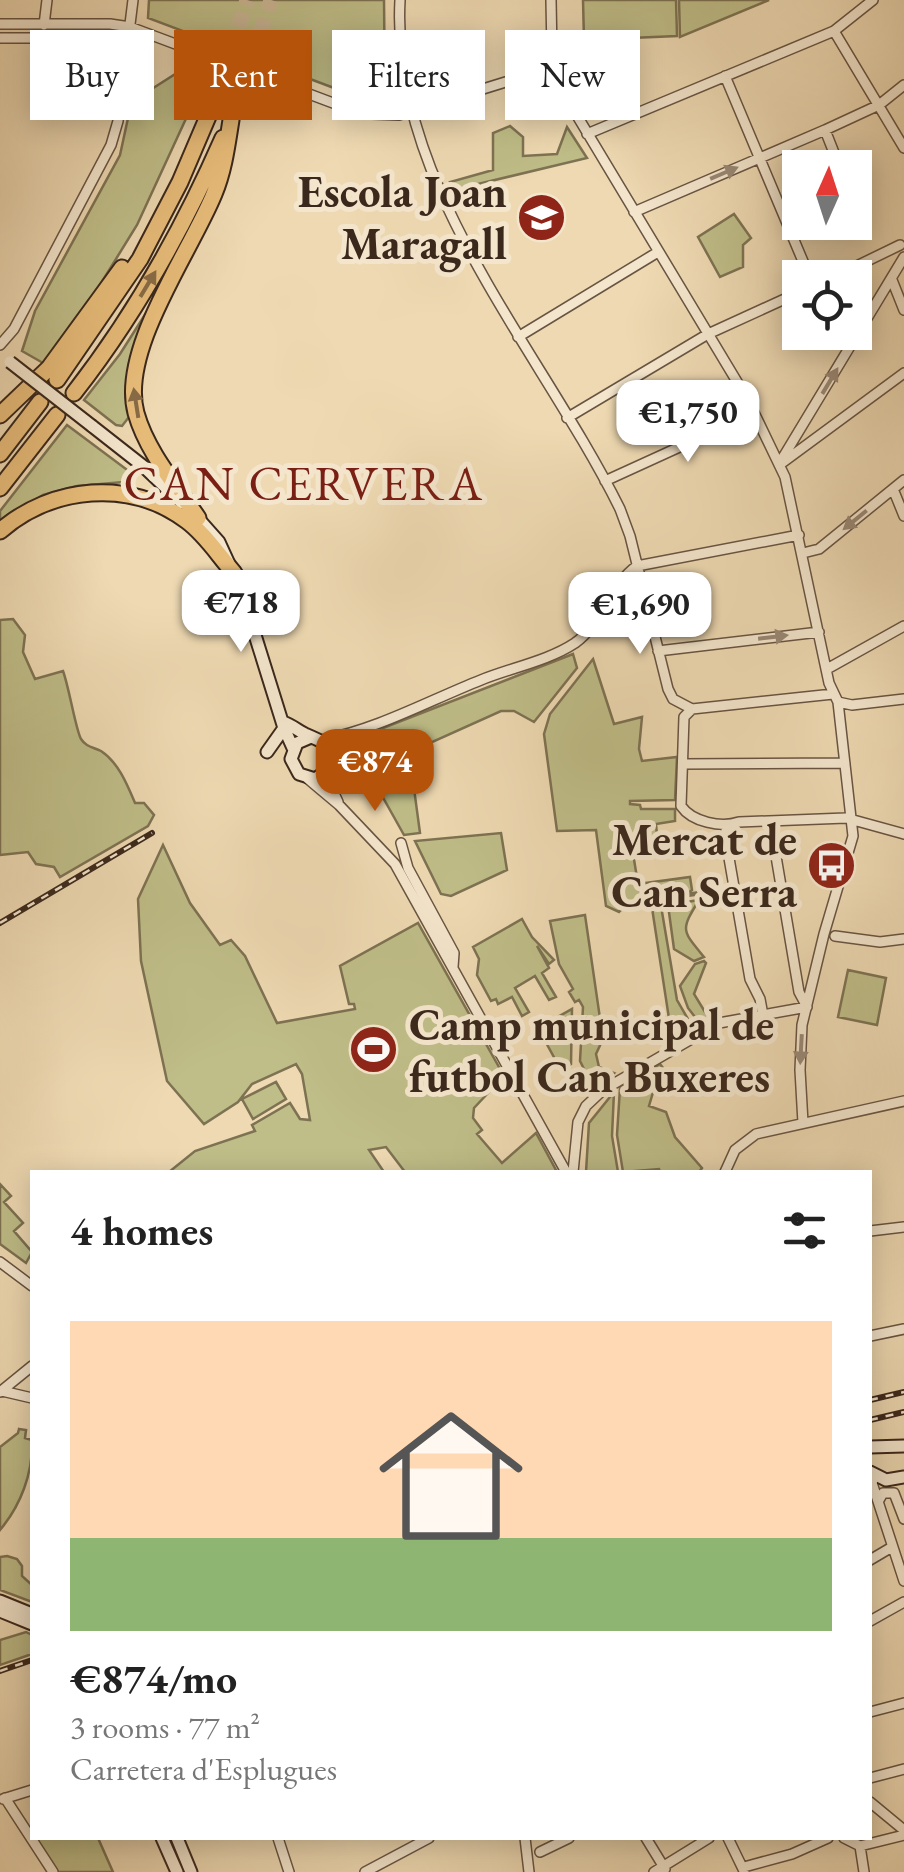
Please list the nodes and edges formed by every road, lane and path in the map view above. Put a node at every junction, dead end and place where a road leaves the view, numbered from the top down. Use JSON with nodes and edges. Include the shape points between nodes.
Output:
{"nodes":[{"id":1,"x":47,"y":0,"type":"edge"},
{"id":2,"x":133,"y":0,"type":"edge"},
{"id":3,"x":400,"y":0,"type":"edge"},
{"id":4,"x":550,"y":0,"type":"edge"},
{"id":5,"x":872,"y":0,"type":"edge"},
{"id":6,"x":0,"y":24,"type":"edge"},
{"id":7,"x":44,"y":25,"type":"junction"},
{"id":8,"x":130,"y":27,"type":"junction"},
{"id":9,"x":400,"y":30,"type":"edge"},
{"id":10,"x":552,"y":30,"type":"edge"},
{"id":11,"x":834,"y":31,"type":"junction"},
{"id":12,"x":0,"y":38,"type":"edge"},
{"id":13,"x":30,"y":38,"type":"edge"},
{"id":14,"x":724,"y":76,"type":"junction"},
{"id":15,"x":904,"y":86,"type":"edge"},
{"id":16,"x":332,"y":103,"type":"edge"},
{"id":17,"x":879,"y":105,"type":"junction"},
{"id":18,"x":206,"y":120,"type":"edge"},
{"id":19,"x":415,"y":120,"type":"edge"},
{"id":20,"x":578,"y":120,"type":"edge"},
{"id":21,"x":826,"y":130,"type":"junction"},
{"id":22,"x":586,"y":134,"type":"junction"},
{"id":23,"x":904,"y":148,"type":"edge"},
{"id":24,"x":833,"y":150,"type":"edge"},
{"id":25,"x":759,"y":158,"type":"junction"},
{"id":26,"x":180,"y":182,"type":"junction"},
{"id":27,"x":634,"y":212,"type":"junction"},
{"id":28,"x":900,"y":246,"type":"dead end"},
{"id":29,"x":658,"y":252,"type":"junction"},
{"id":30,"x":904,"y":257,"type":"edge"},
{"id":31,"x":802,"y":260,"type":"edge"},
{"id":32,"x":870,"y":260,"type":"edge"},
{"id":33,"x":892,"y":280,"type":"junction"},
{"id":34,"x":782,"y":300,"type":"edge"},
{"id":35,"x":904,"y":310,"type":"edge"},
{"id":36,"x":708,"y":334,"type":"junction"},
{"id":37,"x":518,"y":337,"type":"junction"},
{"id":38,"x":0,"y":345,"type":"edge"},
{"id":39,"x":5,"y":359,"type":"edge"},
{"id":40,"x":904,"y":374,"type":"edge"},
{"id":41,"x":56,"y":380,"type":"dead end"},
{"id":42,"x":74,"y":393,"type":"dead end"},
{"id":43,"x":40,"y":402,"type":"dead end"},
{"id":44,"x":754,"y":413,"type":"junction"},
{"id":45,"x":0,"y":414,"type":"edge"},
{"id":46,"x":57,"y":415,"type":"dead end"},
{"id":47,"x":567,"y":418,"type":"junction"},
{"id":48,"x":0,"y":454,"type":"edge"},
{"id":49,"x":779,"y":464,"type":"junction"},
{"id":50,"x":904,"y":480,"type":"edge"},
{"id":51,"x":605,"y":481,"type":"junction"},
{"id":52,"x":0,"y":488,"type":"edge"},
{"id":53,"x":893,"y":489,"type":"junction"},
{"id":54,"x":904,"y":516,"type":"edge"},
{"id":55,"x":198,"y":518,"type":"junction"},
{"id":56,"x":0,"y":531,"type":"edge"},
{"id":57,"x":799,"y":535,"type":"junction"},
{"id":58,"x":803,"y":554,"type":"junction"},
{"id":59,"x":637,"y":566,"type":"junction"},
{"id":60,"x":234,"y":573,"type":"junction"},
{"id":61,"x":904,"y":626,"type":"edge"},
{"id":62,"x":819,"y":632,"type":"junction"},
{"id":63,"x":658,"y":651,"type":"junction"},
{"id":64,"x":826,"y":669,"type":"junction"},
{"id":65,"x":836,"y":698,"type":"junction"},
{"id":66,"x":902,"y":703,"type":"edge"},
{"id":67,"x":692,"y":710,"type":"junction"},
{"id":68,"x":283,"y":725,"type":"junction"},
{"id":69,"x":349,"y":736,"type":"junction"},
{"id":70,"x":317,"y":738,"type":"junction"},
{"id":71,"x":293,"y":748,"type":"junction"},
{"id":72,"x":267,"y":752,"type":"dead end"},
{"id":73,"x":332,"y":763,"type":"junction"},
{"id":74,"x":845,"y":763,"type":"junction"},
{"id":75,"x":682,"y":764,"type":"junction"},
{"id":76,"x":308,"y":778,"type":"junction"},
{"id":77,"x":339,"y":804,"type":"junction"},
{"id":78,"x":852,"y":818,"type":"junction"},
{"id":79,"x":770,"y":820,"type":"junction"},
{"id":80,"x":728,"y":826,"type":"junction"},
{"id":81,"x":904,"y":834,"type":"edge"},
{"id":82,"x":835,"y":936,"type":"dead end"},
{"id":83,"x":904,"y":939,"type":"edge"},
{"id":84,"x":807,"y":1007,"type":"junction"},
{"id":85,"x":762,"y":1015,"type":"junction"},
{"id":86,"x":904,"y":1101,"type":"edge"},
{"id":87,"x":803,"y":1122,"type":"junction"},
{"id":88,"x":568,"y":1170,"type":"edge"},
{"id":89,"x":569,"y":1170,"type":"edge"},
{"id":90,"x":726,"y":1170,"type":"edge"},
{"id":91,"x":904,"y":1227,"type":"edge"},
{"id":92,"x":872,"y":1230,"type":"edge"},
{"id":93,"x":0,"y":1262,"type":"edge"},
{"id":94,"x":30,"y":1284,"type":"edge"},
{"id":95,"x":904,"y":1328,"type":"edge"},
{"id":96,"x":872,"y":1336,"type":"edge"},
{"id":97,"x":30,"y":1368,"type":"edge"},
{"id":98,"x":1,"y":1392,"type":"edge"},
{"id":99,"x":30,"y":1398,"type":"edge"},
{"id":100,"x":872,"y":1469,"type":"edge"},
{"id":101,"x":902,"y":1478,"type":"edge"},
{"id":102,"x":875,"y":1497,"type":"edge"},
{"id":103,"x":898,"y":1499,"type":"junction"},
{"id":104,"x":904,"y":1519,"type":"edge"},
{"id":105,"x":892,"y":1547,"type":"junction"},
{"id":106,"x":872,"y":1559,"type":"edge"},
{"id":107,"x":904,"y":1581,"type":"edge"},
{"id":108,"x":0,"y":1601,"type":"edge"},
{"id":109,"x":904,"y":1602,"type":"edge"},
{"id":110,"x":0,"y":1611,"type":"edge"},
{"id":111,"x":30,"y":1613,"type":"edge"},
{"id":112,"x":872,"y":1621,"type":"edge"},
{"id":113,"x":30,"y":1623,"type":"edge"},
{"id":114,"x":904,"y":1703,"type":"edge"},
{"id":115,"x":872,"y":1711,"type":"edge"},
{"id":116,"x":904,"y":1769,"type":"edge"},
{"id":117,"x":872,"y":1777,"type":"edge"},
{"id":118,"x":30,"y":1791,"type":"edge"},
{"id":119,"x":2,"y":1799,"type":"edge"},
{"id":120,"x":872,"y":1804,"type":"edge"},
{"id":121,"x":904,"y":1832,"type":"edge"},
{"id":122,"x":30,"y":1840,"type":"edge"},
{"id":123,"x":30,"y":1840,"type":"edge"},
{"id":124,"x":168,"y":1840,"type":"edge"},
{"id":125,"x":168,"y":1840,"type":"edge"},
{"id":126,"x":279,"y":1840,"type":"edge"},
{"id":127,"x":425,"y":1840,"type":"edge"},
{"id":128,"x":525,"y":1840,"type":"edge"},
{"id":129,"x":566,"y":1840,"type":"edge"},
{"id":130,"x":647,"y":1840,"type":"edge"},
{"id":131,"x":706,"y":1840,"type":"edge"},
{"id":132,"x":729,"y":1840,"type":"edge"},
{"id":133,"x":824,"y":1840,"type":"edge"},
{"id":134,"x":848,"y":1840,"type":"edge"},
{"id":135,"x":860,"y":1846,"type":"junction"},
{"id":136,"x":540,"y":1852,"type":"dead end"},
{"id":137,"x":744,"y":1869,"type":"edge"},
{"id":138,"x":661,"y":1870,"type":"edge"},
{"id":139,"x":52,"y":1872,"type":"edge"},
{"id":140,"x":177,"y":1872,"type":"edge"},
{"id":141,"x":191,"y":1872,"type":"edge"},
{"id":142,"x":289,"y":1872,"type":"edge"},
{"id":143,"x":365,"y":1872,"type":"edge"},
{"id":144,"x":529,"y":1872,"type":"edge"},
{"id":145,"x":864,"y":1872,"type":"edge"}],
"edges":[{"from":1,"to":7,"type":"street"},
{"from":2,"to":8,"type":"street"},
{"from":3,"to":9,"type":"street"},
{"from":4,"to":10,"type":"street"},
{"from":5,"to":11,"type":"street"},
{"from":6,"to":7,"type":"street"},
{"from":7,"to":8,"type":"street"},
{"from":8,"to":16,"type":"street"},
{"from":8,"to":38,"type":"street","via":[[111,146],[13,332]]},
{"from":11,"to":14,"type":"street"},
{"from":11,"to":17,"type":"street"},
{"from":12,"to":13,"type":"street"},
{"from":14,"to":22,"type":"street"},
{"from":14,"to":25,"type":"street"},
{"from":15,"to":17,"type":"street"},
{"from":17,"to":21,"type":"street"},
{"from":17,"to":23,"type":"street"},
{"from":18,"to":26,"type":"highway"},
{"from":19,"to":37,"type":"street","via":[[460,231]]},
{"from":20,"to":22,"type":"street"},
{"from":21,"to":24,"type":"street"},
{"from":21,"to":25,"type":"street"},
{"from":22,"to":27,"type":"street"},
{"from":27,"to":25,"type":"street","one_way":true},
{"from":25,"to":31,"type":"street"},
{"from":26,"to":41,"type":"highway","via":[[117,296]]},
{"from":26,"to":45,"type":"highway","via":[[75,336]]},
{"from":27,"to":29,"type":"street"},
{"from":28,"to":32,"type":"street"},
{"from":29,"to":36,"type":"street"},
{"from":29,"to":37,"type":"street"},
{"from":30,"to":33,"type":"street"},
{"from":33,"to":35,"type":"street"},
{"from":49,"to":33,"type":"street","one_way":true},
{"from":34,"to":36,"type":"street"},
{"from":36,"to":44,"type":"street"},
{"from":36,"to":47,"type":"street"},
{"from":37,"to":47,"type":"street"},
{"from":39,"to":55,"type":"street","bridge":true,"via":[[143,466]]},
{"from":40,"to":49,"type":"street"},
{"from":42,"to":55,"type":"highway","via":[[176,237],[231,120],[215,193],[139,352],[133,385],[147,441]]},
{"from":43,"to":48,"type":"highway"},
{"from":44,"to":49,"type":"street"},
{"from":44,"to":51,"type":"street"},
{"from":46,"to":52,"type":"highway"},
{"from":47,"to":51,"type":"street"},
{"from":49,"to":57,"type":"street"},
{"from":50,"to":53,"type":"street"},
{"from":51,"to":59,"type":"street"},
{"from":53,"to":54,"type":"street"},
{"from":53,"to":58,"type":"street","one_way":true,"via":[[820,550]]},
{"from":55,"to":60,"type":"street"},
{"from":56,"to":60,"type":"highway","via":[[62,496],[128,495],[186,520]]},
{"from":57,"to":58,"type":"street"},
{"from":57,"to":59,"type":"street"},
{"from":58,"to":62,"type":"street"},
{"from":59,"to":63,"type":"street"},
{"from":59,"to":69,"type":"street","via":[[591,628],[569,646]]},
{"from":60,"to":68,"type":"street"},
{"from":61,"to":64,"type":"street"},
{"from":63,"to":62,"type":"street","one_way":true},
{"from":62,"to":64,"type":"street"},
{"from":63,"to":67,"type":"street","via":[[670,694]]},
{"from":64,"to":65,"type":"street"},
{"from":65,"to":66,"type":"street","via":[[852,705]]},
{"from":65,"to":67,"type":"street"},
{"from":65,"to":74,"type":"street"},
{"from":67,"to":75,"type":"street","via":[[684,717]]},
{"from":68,"to":70,"type":"street"},
{"from":68,"to":71,"type":"street"},
{"from":68,"to":72,"type":"street"},
{"from":69,"to":70,"type":"street"},
{"from":69,"to":73,"type":"street"},
{"from":70,"to":71,"type":"street"},
{"from":70,"to":73,"type":"street","via":[[330,746]]},
{"from":71,"to":76,"type":"street","via":[[295,770]]},
{"from":73,"to":76,"type":"street","via":[[322,776]]},
{"from":73,"to":77,"type":"street"},
{"from":74,"to":75,"type":"street"},
{"from":74,"to":78,"type":"street"},
{"from":75,"to":80,"type":"street","via":[[684,812]]},
{"from":76,"to":77,"type":"street"},
{"from":77,"to":88,"type":"street","via":[[398,855],[454,953],[453,969]]},
{"from":78,"to":79,"type":"street"},
{"from":78,"to":81,"type":"street"},
{"from":78,"to":84,"type":"street"},
{"from":79,"to":80,"type":"street"},
{"from":79,"to":84,"type":"street"},
{"from":80,"to":85,"type":"street","via":[[750,978]]},
{"from":82,"to":83,"type":"street"},
{"from":84,"to":85,"type":"street"},
{"from":84,"to":87,"type":"street","one_way":true},
{"from":85,"to":89,"type":"street","via":[[720,1023],[603,1090],[586,1106],[575,1132]]},
{"from":86,"to":87,"type":"street"},
{"from":87,"to":90,"type":"street","via":[[746,1139]]},
{"from":91,"to":92,"type":"street"},
{"from":93,"to":94,"type":"street"},
{"from":95,"to":96,"type":"street"},
{"from":97,"to":98,"type":"street"},
{"from":98,"to":99,"type":"street"},
{"from":100,"to":101,"type":"street","via":[[886,1480]]},
{"from":101,"to":103,"type":"street"},
{"from":102,"to":103,"type":"street","via":[[886,1492]]},
{"from":102,"to":105,"type":"street"},
{"from":103,"to":104,"type":"street"},
{"from":105,"to":106,"type":"street"},
{"from":105,"to":107,"type":"street"},
{"from":108,"to":111,"type":"street"},
{"from":109,"to":112,"type":"street"},
{"from":110,"to":113,"type":"street"},
{"from":114,"to":115,"type":"street"},
{"from":116,"to":117,"type":"street"},
{"from":118,"to":119,"type":"street"},
{"from":119,"to":123,"type":"street"},
{"from":120,"to":121,"type":"street"},
{"from":121,"to":135,"type":"street"},
{"from":122,"to":139,"type":"street"},
{"from":124,"to":140,"type":"street"},
{"from":125,"to":141,"type":"street"},
{"from":126,"to":142,"type":"street"},
{"from":127,"to":143,"type":"street"},
{"from":128,"to":144,"type":"street"},
{"from":129,"to":136,"type":"street"},
{"from":130,"to":138,"type":"street"},
{"from":131,"to":138,"type":"street"},
{"from":132,"to":137,"type":"street"},
{"from":133,"to":137,"type":"street"},
{"from":134,"to":135,"type":"street"},
{"from":135,"to":145,"type":"street"}]}
